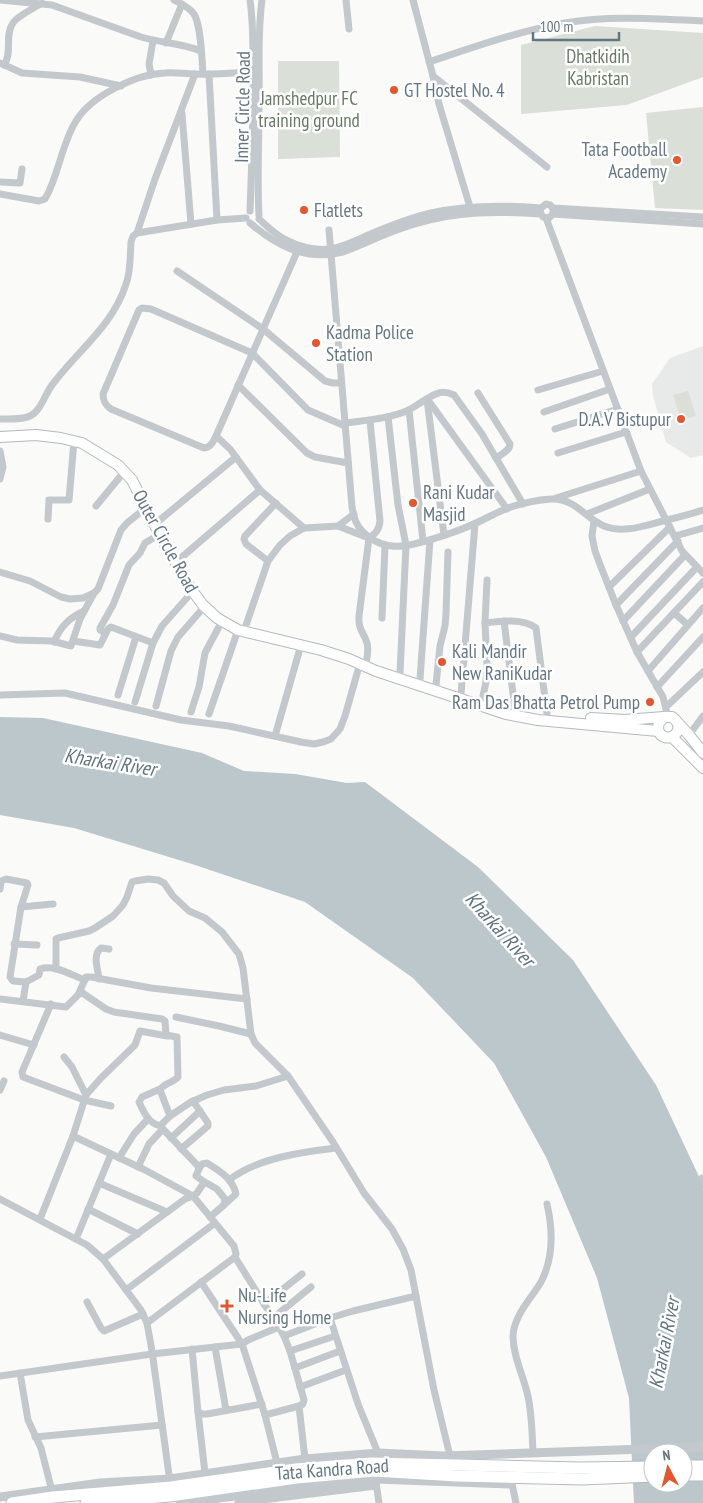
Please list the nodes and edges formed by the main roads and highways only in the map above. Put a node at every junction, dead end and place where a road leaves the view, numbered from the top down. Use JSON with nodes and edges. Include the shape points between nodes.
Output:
{"nodes":[{"id":1,"x":0,"y":436,"type":"edge"},
{"id":2,"x":363,"y":664,"type":"junction"},
{"id":3,"x":478,"y":702,"type":"junction"},
{"id":4,"x":666,"y":714,"type":"junction"},
{"id":5,"x":678,"y":723,"type":"junction"},
{"id":6,"x":658,"y":731,"type":"junction"},
{"id":7,"x":672,"y":738,"type":"junction"},
{"id":8,"x":703,"y":753,"type":"edge"},
{"id":9,"x":703,"y":768,"type":"edge"},
{"id":10,"x":643,"y":1467,"type":"edge"},
{"id":11,"x":581,"y":1474,"type":"junction"},
{"id":12,"x":510,"y":1476,"type":"junction"},
{"id":13,"x":643,"y":1476,"type":"edge"},
{"id":14,"x":53,"y":1496,"type":"edge"},
{"id":15,"x":17,"y":1499,"type":"edge"},
{"id":16,"x":86,"y":1503,"type":"edge"}],
"edges":[{"from":1,"to":2,"type":"main road","name":"Outer Circle Road","via":[[36,435],[74,441],[118,465],[132,480],[193,591],[222,621],[241,631]]},
{"from":2,"to":3,"type":"main road","name":"Outer Circle Road","via":[[376,671]]},
{"from":2,"to":3,"type":"main road","via":[[436,684]]},
{"from":3,"to":4,"type":"main road","via":[[515,710],[613,720]]},
{"from":3,"to":6,"type":"main road","via":[[521,718]]},
{"from":4,"to":5,"type":"main road"},
{"from":4,"to":6,"type":"main road","via":[[658,723]]},
{"from":5,"to":7,"type":"main road","via":[[679,729]]},
{"from":5,"to":8,"type":"main road"},
{"from":6,"to":7,"type":"main road","via":[[664,737]]},
{"from":7,"to":9,"type":"main road"},
{"from":10,"to":11,"type":"main road","name":"Tata Kandra Road"},
{"from":11,"to":12,"type":"main road","name":"Tata Kandra Road"},
{"from":11,"to":13,"type":"main road"},
{"from":12,"to":14,"type":"main road","name":"Tata Kandra Road","via":[[372,1463]]},
{"from":12,"to":16,"type":"main road","name":"Tata Kandra Road","via":[[374,1471]]},
{"from":14,"to":15,"type":"main road","name":"Tata Kandra Road"}]}
